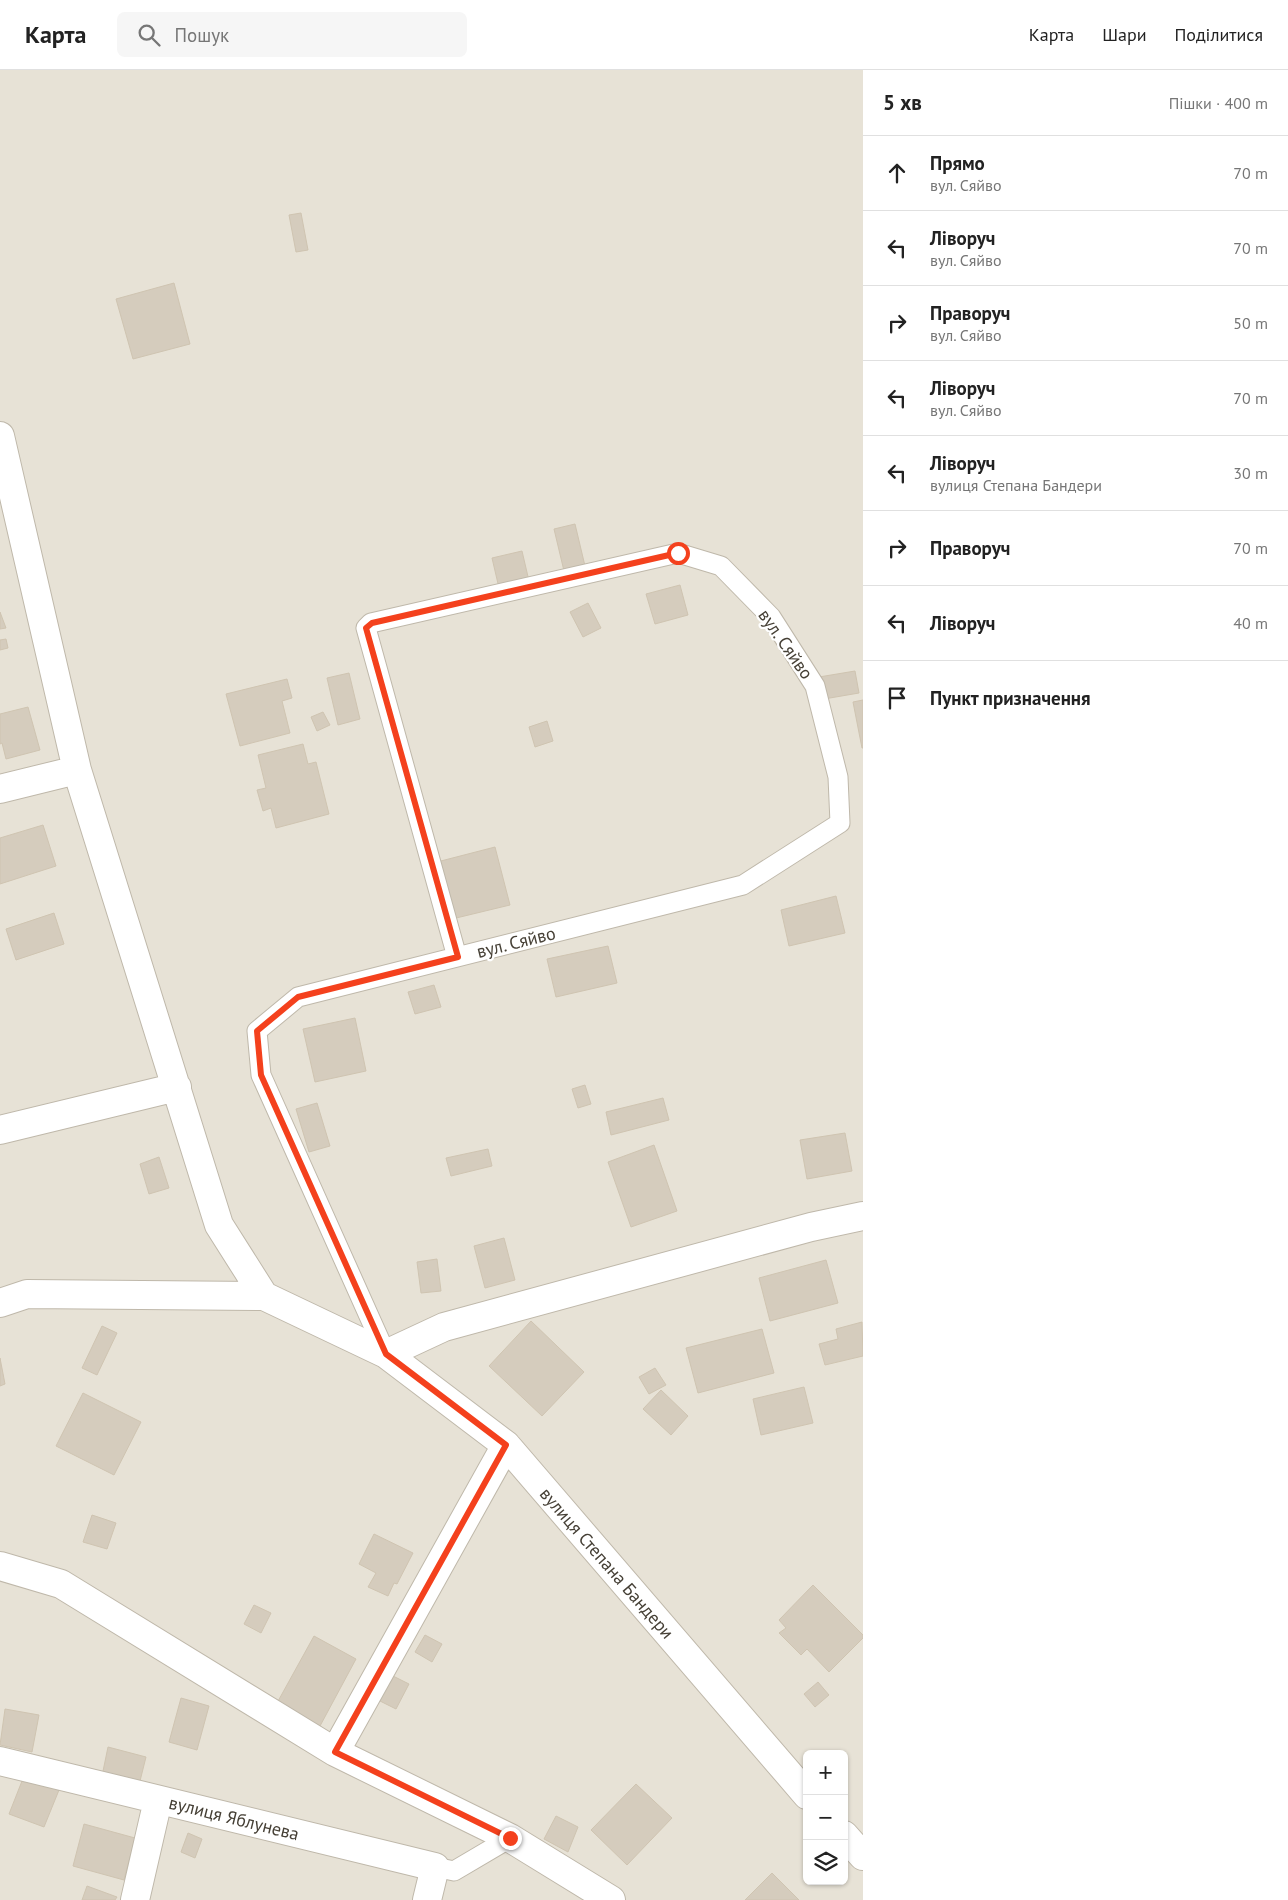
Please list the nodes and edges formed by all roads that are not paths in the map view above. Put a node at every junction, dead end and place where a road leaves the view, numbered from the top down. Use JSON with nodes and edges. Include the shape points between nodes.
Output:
{"nodes":[{"id":1,"x":2,"y":451,"type":"edge"},
{"id":2,"x":76,"y":770,"type":"junction"},
{"id":3,"x":0,"y":789,"type":"edge"},
{"id":4,"x":458,"y":957,"type":"junction"},
{"id":5,"x":177,"y":1087,"type":"junction"},
{"id":6,"x":0,"y":1130,"type":"edge"},
{"id":7,"x":863,"y":1216,"type":"edge"},
{"id":8,"x":264,"y":1296,"type":"junction"},
{"id":9,"x":0,"y":1303,"type":"edge"},
{"id":10,"x":386,"y":1354,"type":"junction"},
{"id":11,"x":506,"y":1445,"type":"junction"},
{"id":12,"x":0,"y":1566,"type":"edge"},
{"id":13,"x":335,"y":1752,"type":"junction"},
{"id":14,"x":0,"y":1761,"type":"edge"},
{"id":15,"x":803,"y":1790,"type":"edge"},
{"id":16,"x":158,"y":1800,"type":"junction"},
{"id":17,"x":510,"y":1838,"type":"junction"},
{"id":18,"x":848,"y":1839,"type":"edge"},
{"id":19,"x":863,"y":1856,"type":"edge"},
{"id":20,"x":434,"y":1867,"type":"junction"},
{"id":21,"x":135,"y":1900,"type":"edge"},
{"id":22,"x":427,"y":1900,"type":"edge"},
{"id":23,"x":611,"y":1900,"type":"edge"}],
"edges":[{"from":1,"to":2,"type":"street"},
{"from":2,"to":3,"type":"street"},
{"from":2,"to":5,"type":"street"},
{"from":4,"to":4,"type":"lane","name":"вул. Сяйво","via":[[743,885],[840,823],[838,778],[815,686],[771,617],[722,566],[678,553],[372,623],[366,628]]},
{"from":4,"to":10,"type":"lane","name":"вул. Сяйво","via":[[298,997],[257,1031],[261,1075]]},
{"from":5,"to":6,"type":"street"},
{"from":5,"to":8,"type":"street","via":[[219,1225]]},
{"from":7,"to":10,"type":"street","via":[[811,1227],[444,1327]]},
{"from":8,"to":9,"type":"street","via":[[27,1294]]},
{"from":8,"to":10,"type":"street","name":"вулиця Степана Бандери"},
{"from":10,"to":11,"type":"street","name":"вулиця Степана Бандери"},
{"from":11,"to":13,"type":"street"},
{"from":11,"to":15,"type":"street","name":"вулиця Степана Бандери"},
{"from":12,"to":13,"type":"street","via":[[60,1584]]},
{"from":13,"to":17,"type":"street"},
{"from":14,"to":16,"type":"street","name":"вулиця Яблунева"},
{"from":16,"to":20,"type":"street","name":"вулиця Яблунева"},
{"from":16,"to":21,"type":"street"},
{"from":17,"to":20,"type":"lane","via":[[454,1871]]},
{"from":17,"to":23,"type":"street"},
{"from":18,"to":19,"type":"street"},
{"from":20,"to":22,"type":"street"}]}
